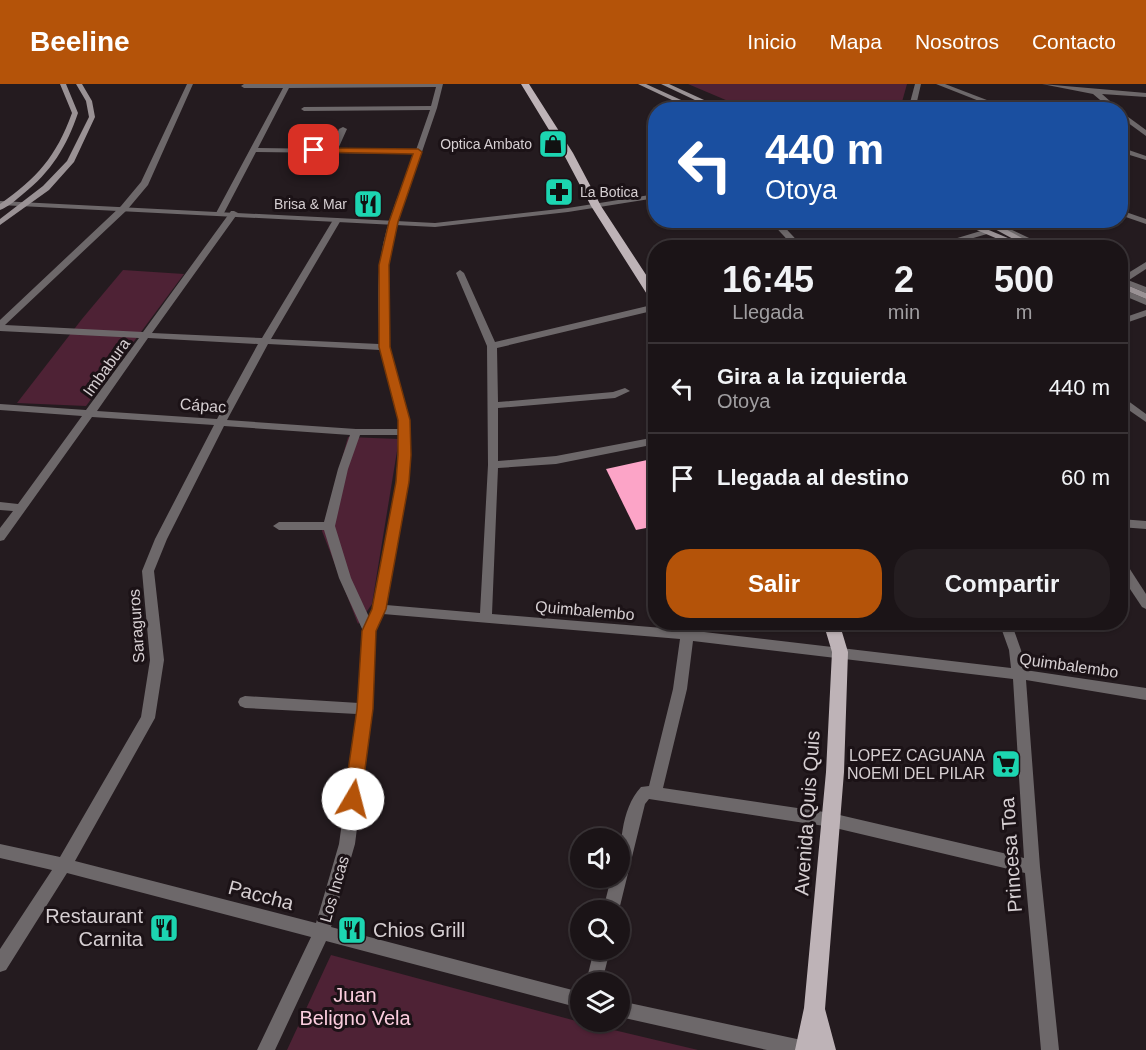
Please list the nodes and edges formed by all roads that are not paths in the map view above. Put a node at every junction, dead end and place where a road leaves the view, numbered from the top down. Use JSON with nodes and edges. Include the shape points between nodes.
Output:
{"nodes":[{"id":1,"x":63,"y":84,"type":"edge"},
{"id":2,"x":80,"y":84,"type":"edge"},
{"id":3,"x":190,"y":84,"type":"edge"},
{"id":4,"x":440,"y":84,"type":"edge"},
{"id":5,"x":525,"y":84,"type":"edge"},
{"id":6,"x":641,"y":84,"type":"edge"},
{"id":7,"x":664,"y":84,"type":"edge"},
{"id":8,"x":918,"y":84,"type":"edge"},
{"id":9,"x":939,"y":84,"type":"edge"},
{"id":10,"x":1045,"y":84,"type":"edge"},
{"id":11,"x":244,"y":86,"type":"dead end"},
{"id":12,"x":287,"y":86,"type":"edge"},
{"id":13,"x":1095,"y":92,"type":"junction"},
{"id":14,"x":1146,"y":95,"type":"edge"},
{"id":15,"x":681,"y":102,"type":"edge"},
{"id":16,"x":705,"y":102,"type":"edge"},
{"id":17,"x":913,"y":102,"type":"edge"},
{"id":18,"x":988,"y":102,"type":"edge"},
{"id":19,"x":1107,"y":102,"type":"edge"},
{"id":20,"x":434,"y":108,"type":"junction"},
{"id":21,"x":304,"y":109,"type":"dead end"},
{"id":22,"x":1128,"y":119,"type":"edge"},
{"id":23,"x":1134,"y":124,"type":"junction"},
{"id":24,"x":1146,"y":127,"type":"edge"},
{"id":25,"x":344,"y":129,"type":"dead end"},
{"id":26,"x":1146,"y":134,"type":"edge"},
{"id":27,"x":254,"y":150,"type":"junction"},
{"id":28,"x":334,"y":150,"type":"junction"},
{"id":29,"x":418,"y":152,"type":"junction"},
{"id":30,"x":1128,"y":152,"type":"edge"},
{"id":31,"x":1146,"y":158,"type":"edge"},
{"id":32,"x":648,"y":197,"type":"edge"},
{"id":33,"x":2,"y":205,"type":"edge"},
{"id":34,"x":26,"y":205,"type":"junction"},
{"id":35,"x":596,"y":206,"type":"junction"},
{"id":36,"x":124,"y":208,"type":"junction"},
{"id":37,"x":220,"y":213,"type":"junction"},
{"id":38,"x":234,"y":213,"type":"junction"},
{"id":39,"x":1128,"y":215,"type":"edge"},
{"id":40,"x":337,"y":220,"type":"junction"},
{"id":41,"x":394,"y":222,"type":"junction"},
{"id":42,"x":1146,"y":222,"type":"edge"},
{"id":43,"x":0,"y":223,"type":"edge"},
{"id":44,"x":780,"y":228,"type":"edge"},
{"id":45,"x":975,"y":228,"type":"edge"},
{"id":46,"x":1001,"y":229,"type":"joint"},
{"id":47,"x":984,"y":232,"type":"junction"},
{"id":48,"x":993,"y":236,"type":"junction"},
{"id":49,"x":792,"y":240,"type":"edge"},
{"id":50,"x":956,"y":240,"type":"edge"},
{"id":51,"x":1002,"y":240,"type":"edge"},
{"id":52,"x":1005,"y":240,"type":"edge"},
{"id":53,"x":1021,"y":240,"type":"edge"},
{"id":54,"x":1027,"y":240,"type":"edge"},
{"id":55,"x":1146,"y":265,"type":"edge"},
{"id":56,"x":460,"y":273,"type":"dead end"},
{"id":57,"x":1128,"y":277,"type":"edge"},
{"id":58,"x":1128,"y":284,"type":"edge"},
{"id":59,"x":1128,"y":285,"type":"edge"},
{"id":60,"x":648,"y":287,"type":"edge"},
{"id":61,"x":1146,"y":290,"type":"edge"},
{"id":62,"x":1128,"y":294,"type":"edge"},
{"id":63,"x":1146,"y":296,"type":"edge"},
{"id":64,"x":1146,"y":302,"type":"edge"},
{"id":65,"x":648,"y":309,"type":"edge"},
{"id":66,"x":1146,"y":313,"type":"edge"},
{"id":67,"x":1128,"y":319,"type":"edge"},
{"id":68,"x":0,"y":326,"type":"edge"},
{"id":69,"x":146,"y":336,"type":"junction"},
{"id":70,"x":264,"y":342,"type":"junction"},
{"id":71,"x":492,"y":346,"type":"junction"},
{"id":72,"x":384,"y":347,"type":"junction"},
{"id":73,"x":625,"y":391,"type":"dead end"},
{"id":74,"x":1128,"y":404,"type":"edge"},
{"id":75,"x":494,"y":405,"type":"junction"},
{"id":76,"x":0,"y":407,"type":"edge"},
{"id":77,"x":91,"y":413,"type":"junction"},
{"id":78,"x":1146,"y":419,"type":"edge"},
{"id":79,"x":220,"y":422,"type":"junction"},
{"id":80,"x":356,"y":432,"type":"junction"},
{"id":81,"x":404,"y":432,"type":"junction"},
{"id":82,"x":648,"y":442,"type":"edge"},
{"id":83,"x":493,"y":465,"type":"junction"},
{"id":84,"x":0,"y":506,"type":"edge"},
{"id":85,"x":21,"y":508,"type":"junction"},
{"id":86,"x":1128,"y":524,"type":"edge"},
{"id":87,"x":279,"y":525,"type":"dead end"},
{"id":88,"x":1146,"y":525,"type":"edge"},
{"id":89,"x":329,"y":526,"type":"junction"},
{"id":90,"x":0,"y":537,"type":"edge"},
{"id":91,"x":1128,"y":576,"type":"edge"},
{"id":92,"x":1146,"y":604,"type":"edge"},
{"id":93,"x":379,"y":609,"type":"junction"},
{"id":94,"x":486,"y":618,"type":"junction"},
{"id":95,"x":833,"y":630,"type":"edge"},
{"id":96,"x":1008,"y":630,"type":"edge"},
{"id":97,"x":369,"y":631,"type":"junction"},
{"id":98,"x":687,"y":635,"type":"junction"},
{"id":99,"x":840,"y":652,"type":"junction"},
{"id":100,"x":1019,"y":674,"type":"junction"},
{"id":101,"x":1146,"y":694,"type":"edge"},
{"id":102,"x":245,"y":702,"type":"dead end"},
{"id":103,"x":365,"y":709,"type":"junction"},
{"id":104,"x":651,"y":793,"type":"junction"},
{"id":105,"x":831,"y":820,"type":"junction"},
{"id":106,"x":630,"y":833,"type":"edge"},
{"id":107,"x":0,"y":851,"type":"edge"},
{"id":108,"x":64,"y":865,"type":"junction"},
{"id":109,"x":1032,"y":867,"type":"junction"},
{"id":110,"x":322,"y":932,"type":"junction"},
{"id":111,"x":0,"y":964,"type":"edge"},
{"id":112,"x":570,"y":997,"type":"edge"},
{"id":113,"x":815,"y":1008,"type":"junction"},
{"id":114,"x":630,"y":1011,"type":"edge"},
{"id":115,"x":266,"y":1050,"type":"edge"},
{"id":116,"x":806,"y":1050,"type":"edge"},
{"id":117,"x":825,"y":1050,"type":"edge"},
{"id":118,"x":1050,"y":1050,"type":"edge"}],
"edges":[{"from":1,"to":33,"type":"main road","via":[[75,113],[66,143],[48,170]]},
{"from":2,"to":34,"type":"main road","via":[[92,117],[87,130],[64,169]]},
{"from":3,"to":36,"type":"street","via":[[149,177]]},
{"from":4,"to":12,"type":"street"},
{"from":4,"to":20,"type":"street","name":"Los Incas"},
{"from":5,"to":35,"type":"main road"},
{"from":6,"to":15,"type":"main road"},
{"from":7,"to":16,"type":"main road"},
{"from":8,"to":17,"type":"street"},
{"from":9,"to":18,"type":"street"},
{"from":10,"to":13,"type":"street"},
{"from":11,"to":12,"type":"street"},
{"from":12,"to":27,"type":"street"},
{"from":13,"to":14,"type":"street"},
{"from":13,"to":19,"type":"street"},
{"from":20,"to":21,"type":"street"},
{"from":20,"to":29,"type":"street","name":"Los Incas"},
{"from":22,"to":23,"type":"street"},
{"from":23,"to":24,"type":"street"},
{"from":23,"to":26,"type":"street"},
{"from":25,"to":28,"type":"street"},
{"from":27,"to":28,"type":"street"},
{"from":27,"to":37,"type":"street"},
{"from":28,"to":29,"type":"street"},
{"from":29,"to":41,"type":"street","name":"Los Incas"},
{"from":30,"to":31,"type":"street"},
{"from":32,"to":35,"type":"street"},
{"from":33,"to":34,"type":"street"},
{"from":34,"to":36,"type":"street"},
{"from":34,"to":43,"type":"main road"},
{"from":35,"to":41,"type":"street","via":[[435,225]]},
{"from":35,"to":60,"type":"main road"},
{"from":36,"to":37,"type":"street"},
{"from":36,"to":68,"type":"street"},
{"from":37,"to":38,"type":"street"},
{"from":38,"to":40,"type":"street"},
{"from":38,"to":69,"type":"street","name":"Imbabura"},
{"from":39,"to":42,"type":"street"},
{"from":40,"to":41,"type":"street"},
{"from":40,"to":70,"type":"street","name":"Saraguros"},
{"from":41,"to":72,"type":"street","name":"Los Incas","via":[[383,280]]},
{"from":44,"to":49,"type":"street"},
{"from":45,"to":47,"type":"main road"},
{"from":46,"to":53,"type":"main road"},
{"from":46,"to":54,"type":"street"},
{"from":47,"to":48,"type":"main road"},
{"from":47,"to":50,"type":"street"},
{"from":48,"to":51,"type":"street"},
{"from":48,"to":52,"type":"main road"},
{"from":55,"to":57,"type":"street"},
{"from":56,"to":71,"type":"street"},
{"from":58,"to":61,"type":"street"},
{"from":59,"to":63,"type":"main road"},
{"from":62,"to":64,"type":"street"},
{"from":65,"to":71,"type":"street"},
{"from":66,"to":67,"type":"street"},
{"from":68,"to":69,"type":"street"},
{"from":69,"to":70,"type":"street"},
{"from":69,"to":77,"type":"street","name":"Imbabura"},
{"from":70,"to":72,"type":"street"},
{"from":70,"to":79,"type":"street","name":"Saraguros"},
{"from":71,"to":75,"type":"street"},
{"from":72,"to":81,"type":"street","name":"Los Incas"},
{"from":73,"to":75,"type":"street"},
{"from":74,"to":78,"type":"street"},
{"from":75,"to":83,"type":"street"},
{"from":76,"to":77,"type":"street","name":"Cápac"},
{"from":77,"to":79,"type":"street","name":"Cápac"},
{"from":77,"to":85,"type":"street","name":"Imbabura"},
{"from":79,"to":80,"type":"street","name":"Cápac"},
{"from":79,"to":108,"type":"street","name":"Saraguros","via":[[148,571],[158,660],[148,718]]},
{"from":80,"to":81,"type":"street","name":"Cápac"},
{"from":80,"to":89,"type":"street"},
{"from":81,"to":93,"type":"street","name":"Los Incas","via":[[402,482]]},
{"from":82,"to":83,"type":"street","via":[[556,460]]},
{"from":83,"to":94,"type":"street"},
{"from":84,"to":85,"type":"street"},
{"from":85,"to":90,"type":"street","name":"Imbabura"},
{"from":86,"to":88,"type":"street"},
{"from":87,"to":89,"type":"street"},
{"from":89,"to":97,"type":"street","via":[[345,578]]},
{"from":91,"to":92,"type":"street"},
{"from":93,"to":94,"type":"street","name":"Quimbalembo"},
{"from":93,"to":97,"type":"street","name":"Los Incas"},
{"from":94,"to":98,"type":"street","name":"Quimbalembo"},
{"from":95,"to":99,"type":"main road","name":"Avenida Quis Quis"},
{"from":96,"to":100,"type":"street","name":"Princesa Toa"},
{"from":97,"to":103,"type":"street","name":"Los Incas"},
{"from":98,"to":99,"type":"street","name":"Quimbalembo"},
{"from":98,"to":104,"type":"street","via":[[680,689]]},
{"from":99,"to":100,"type":"street","name":"Quimbalembo"},
{"from":99,"to":105,"type":"main road","name":"Avenida Quis Quis"},
{"from":100,"to":101,"type":"street","name":"Quimbalembo"},
{"from":100,"to":109,"type":"street","name":"Princesa Toa"},
{"from":102,"to":103,"type":"street"},
{"from":103,"to":110,"type":"street","name":"Los Incas","via":[[347,844]]},
{"from":104,"to":105,"type":"street"},
{"from":104,"to":106,"type":"street","via":[[638,801]]},
{"from":105,"to":109,"type":"street"},
{"from":105,"to":113,"type":"main road","name":"Avenida Quis Quis"},
{"from":107,"to":108,"type":"street","name":"Paccha"},
{"from":108,"to":110,"type":"street","name":"Paccha"},
{"from":108,"to":111,"type":"street","name":"Saraguros"},
{"from":109,"to":118,"type":"street","name":"Princesa Toa"},
{"from":110,"to":112,"type":"street","name":"Paccha"},
{"from":110,"to":115,"type":"street","name":"Los Incas"},
{"from":113,"to":116,"type":"main road","name":"Avenida Quis Quis"},
{"from":113,"to":117,"type":"main road","name":"Avenida Quis Quis"},
{"from":114,"to":116,"type":"street"}]}
